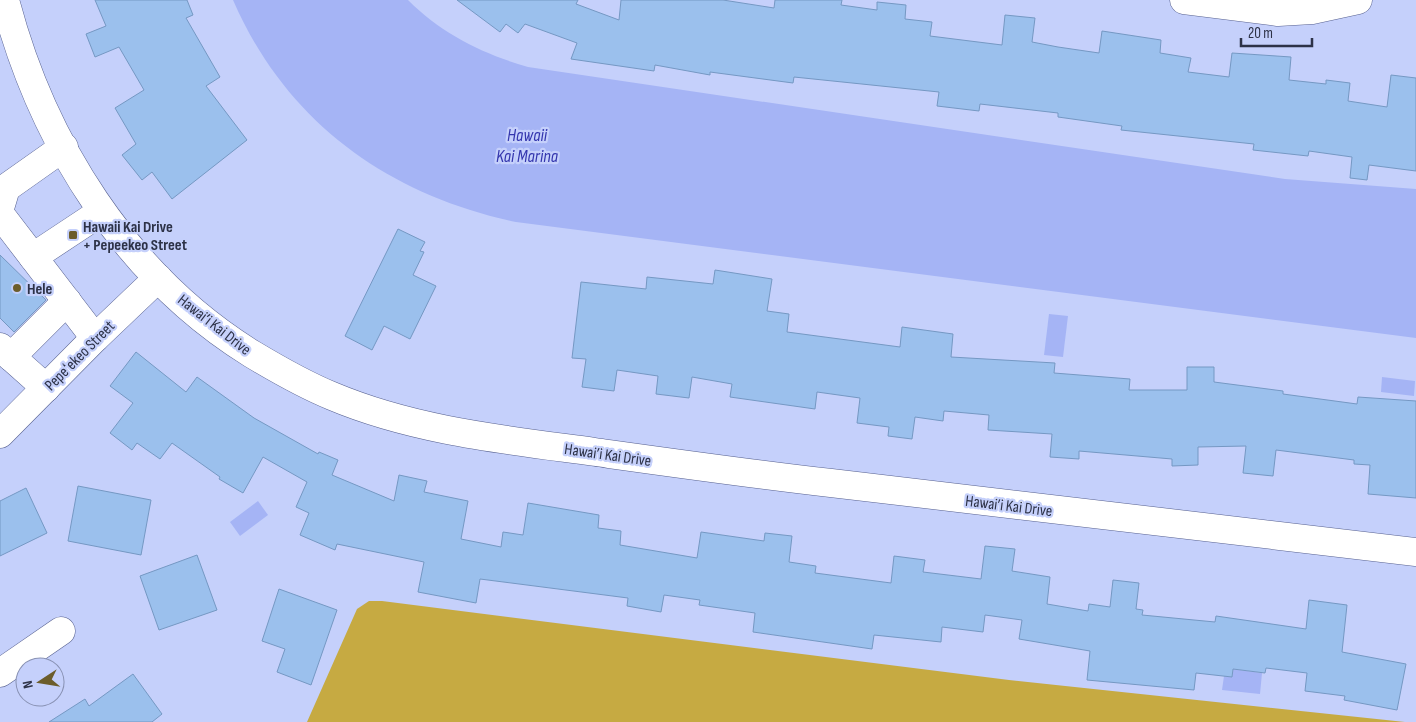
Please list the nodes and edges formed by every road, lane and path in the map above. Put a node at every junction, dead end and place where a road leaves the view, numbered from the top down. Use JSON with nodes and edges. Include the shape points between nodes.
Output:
{"nodes":[{"id":1,"x":5,"y":0,"type":"edge"},
{"id":2,"x":1184,"y":0,"type":"edge"},
{"id":3,"x":1358,"y":0,"type":"edge"},
{"id":4,"x":64,"y":147,"type":"junction"},
{"id":5,"x":0,"y":208,"type":"edge"},
{"id":6,"x":101,"y":212,"type":"junction"},
{"id":7,"x":0,"y":214,"type":"edge"},
{"id":8,"x":34,"y":257,"type":"junction"},
{"id":9,"x":158,"y":278,"type":"junction"},
{"id":10,"x":67,"y":301,"type":"junction"},
{"id":11,"x":95,"y":338,"type":"junction"},
{"id":12,"x":6,"y":352,"type":"edge"},
{"id":13,"x":46,"y":388,"type":"junction"},
{"id":14,"x":0,"y":434,"type":"edge"},
{"id":15,"x":1416,"y":552,"type":"edge"},
{"id":16,"x":61,"y":631,"type":"dead end"},
{"id":17,"x":0,"y":673,"type":"edge"}],
"edges":[{"from":1,"to":4,"type":"main road","name":"Hawai’i Kai Drive","via":[[37,93]]},
{"from":2,"to":3,"type":"main road","via":[[1278,12],[1312,10]]},
{"from":4,"to":5,"type":"main road","via":[[6,188]]},
{"from":4,"to":6,"type":"main road","name":"Hawai’i Kai Drive"},
{"from":6,"to":8,"type":"main road"},
{"from":6,"to":9,"type":"main road","name":"Hawai’i Kai Drive"},
{"from":7,"to":8,"type":"main road"},
{"from":8,"to":10,"type":"main road"},
{"from":9,"to":11,"type":"main road","name":"Pepeʻekeo Street"},
{"from":9,"to":15,"type":"main road","name":"Hawai’i Kai Drive","via":[[196,312],[262,359],[332,396],[434,427],[753,474]]},
{"from":10,"to":11,"type":"main road"},
{"from":10,"to":12,"type":"main road"},
{"from":11,"to":13,"type":"main road","name":"Pepeʻekeo Street"},
{"from":12,"to":13,"type":"main road"},
{"from":13,"to":14,"type":"main road","name":"Pepeʻekeo Street"},
{"from":16,"to":17,"type":"main road"}]}
